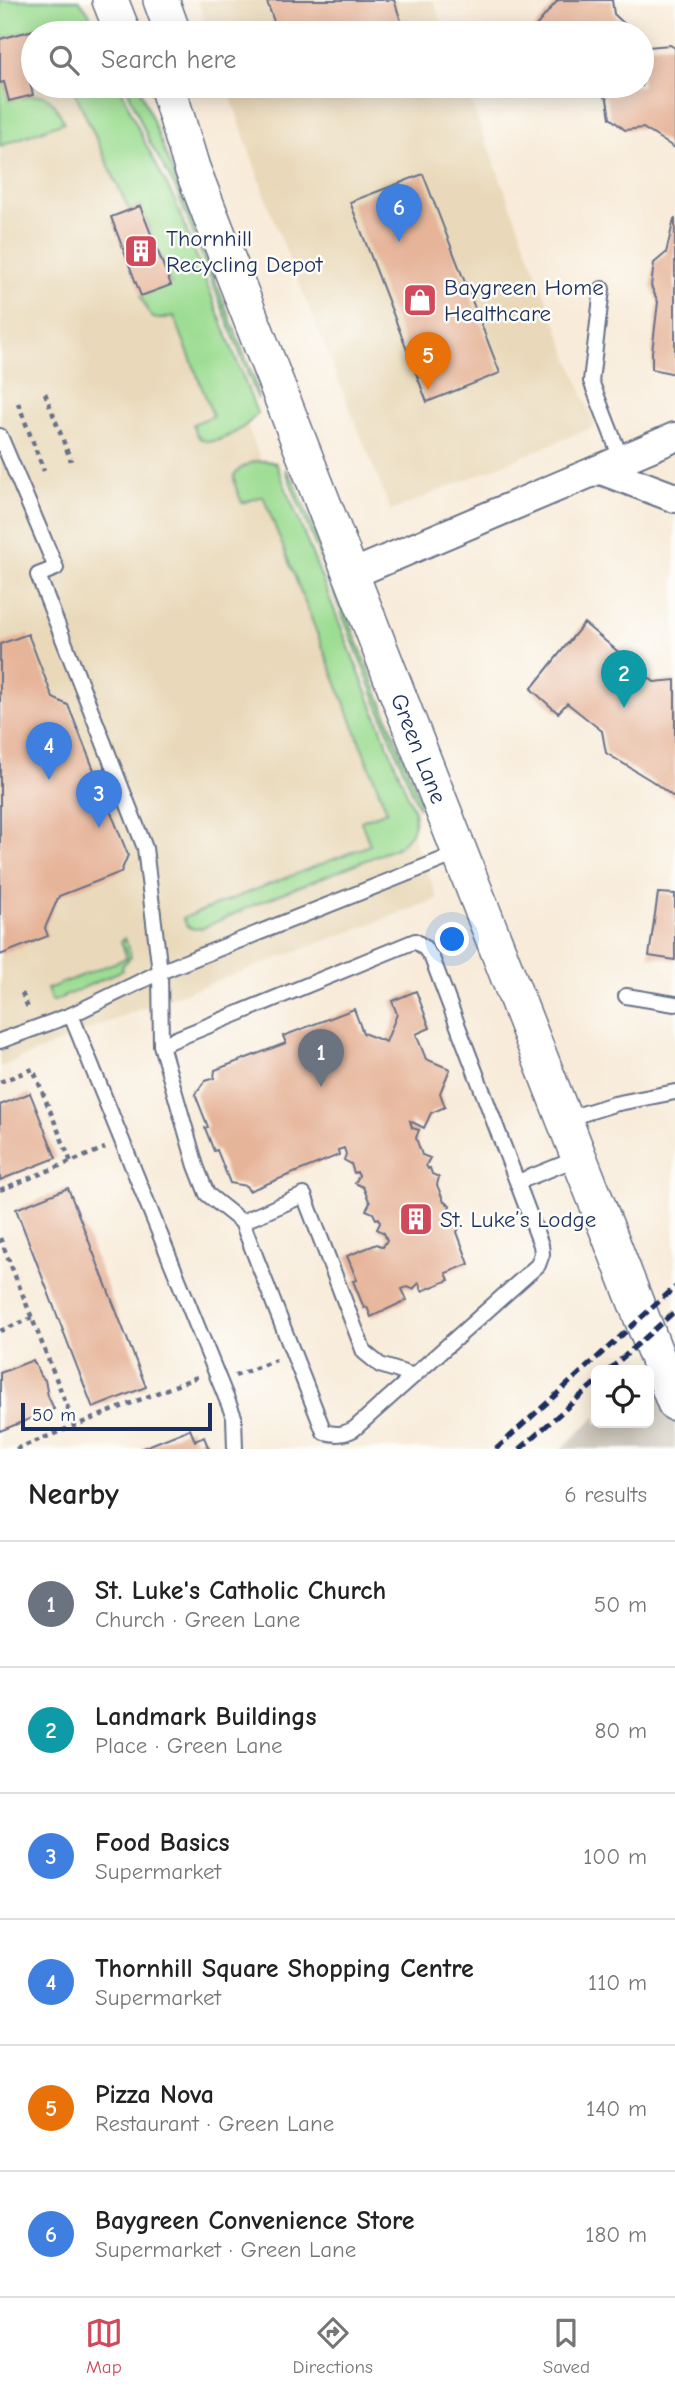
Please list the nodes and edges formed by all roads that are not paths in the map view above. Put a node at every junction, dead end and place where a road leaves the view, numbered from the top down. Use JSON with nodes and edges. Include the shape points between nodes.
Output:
{"nodes":[{"id":1,"x":110,"y":0,"type":"edge"},
{"id":2,"x":161,"y":0,"type":"edge"},
{"id":3,"x":118,"y":21,"type":"edge"},
{"id":4,"x":169,"y":21,"type":"edge"},
{"id":5,"x":169,"y":98,"type":"edge"},
{"id":6,"x":602,"y":289,"type":"dead end"},
{"id":7,"x":0,"y":436,"type":"edge"},
{"id":8,"x":675,"y":437,"type":"edge"},
{"id":9,"x":611,"y":465,"type":"junction"},
{"id":10,"x":675,"y":498,"type":"edge"},
{"id":11,"x":351,"y":575,"type":"junction"},
{"id":12,"x":459,"y":853,"type":"junction"},
{"id":13,"x":160,"y":972,"type":"junction"},
{"id":14,"x":626,"y":996,"type":"dead end"},
{"id":15,"x":675,"y":1004,"type":"edge"},
{"id":16,"x":71,"y":1015,"type":"junction"},
{"id":17,"x":0,"y":1041,"type":"edge"},
{"id":18,"x":161,"y":1045,"type":"junction"},
{"id":19,"x":675,"y":1092,"type":"edge"},
{"id":20,"x":566,"y":1119,"type":"junction"},
{"id":21,"x":580,"y":1157,"type":"junction"},
{"id":22,"x":518,"y":1182,"type":"junction"},
{"id":23,"x":242,"y":1222,"type":"junction"},
{"id":24,"x":414,"y":1376,"type":"junction"},
{"id":25,"x":675,"y":1403,"type":"edge"},
{"id":26,"x":235,"y":1449,"type":"edge"}],
"edges":[{"from":1,"to":3,"type":"street"},
{"from":2,"to":4,"type":"street"},
{"from":5,"to":11,"type":"street","name":"Green Lane","via":[[192,168]]},
{"from":6,"to":9,"type":"lane","via":[[591,381]]},
{"from":7,"to":13,"type":"lane","via":[[56,568],[38,575],[145,848]]},
{"from":8,"to":9,"type":"street"},
{"from":9,"to":10,"type":"street"},
{"from":9,"to":11,"type":"street"},
{"from":11,"to":12,"type":"street","name":"Green Lane"},
{"from":12,"to":13,"type":"lane"},
{"from":12,"to":20,"type":"street","name":"Green Lane"},
{"from":13,"to":16,"type":"lane"},
{"from":13,"to":18,"type":"lane"},
{"from":14,"to":15,"type":"lane"},
{"from":16,"to":17,"type":"lane"},
{"from":16,"to":26,"type":"lane","via":[[234,1417]]},
{"from":18,"to":22,"type":"lane","via":[[415,942],[432,958]]},
{"from":18,"to":23,"type":"lane","via":[[207,1194]]},
{"from":19,"to":20,"type":"lane"},
{"from":20,"to":21,"type":"street","name":"Green Lane"},
{"from":21,"to":22,"type":"lane"},
{"from":21,"to":25,"type":"street","name":"Green Lane"},
{"from":22,"to":24,"type":"lane","via":[[541,1245],[538,1265]]},
{"from":23,"to":24,"type":"lane","via":[[304,1195],[364,1352],[380,1365]]},
{"from":23,"to":24,"type":"lane","via":[[324,1433],[345,1434],[354,1429]]}]}
